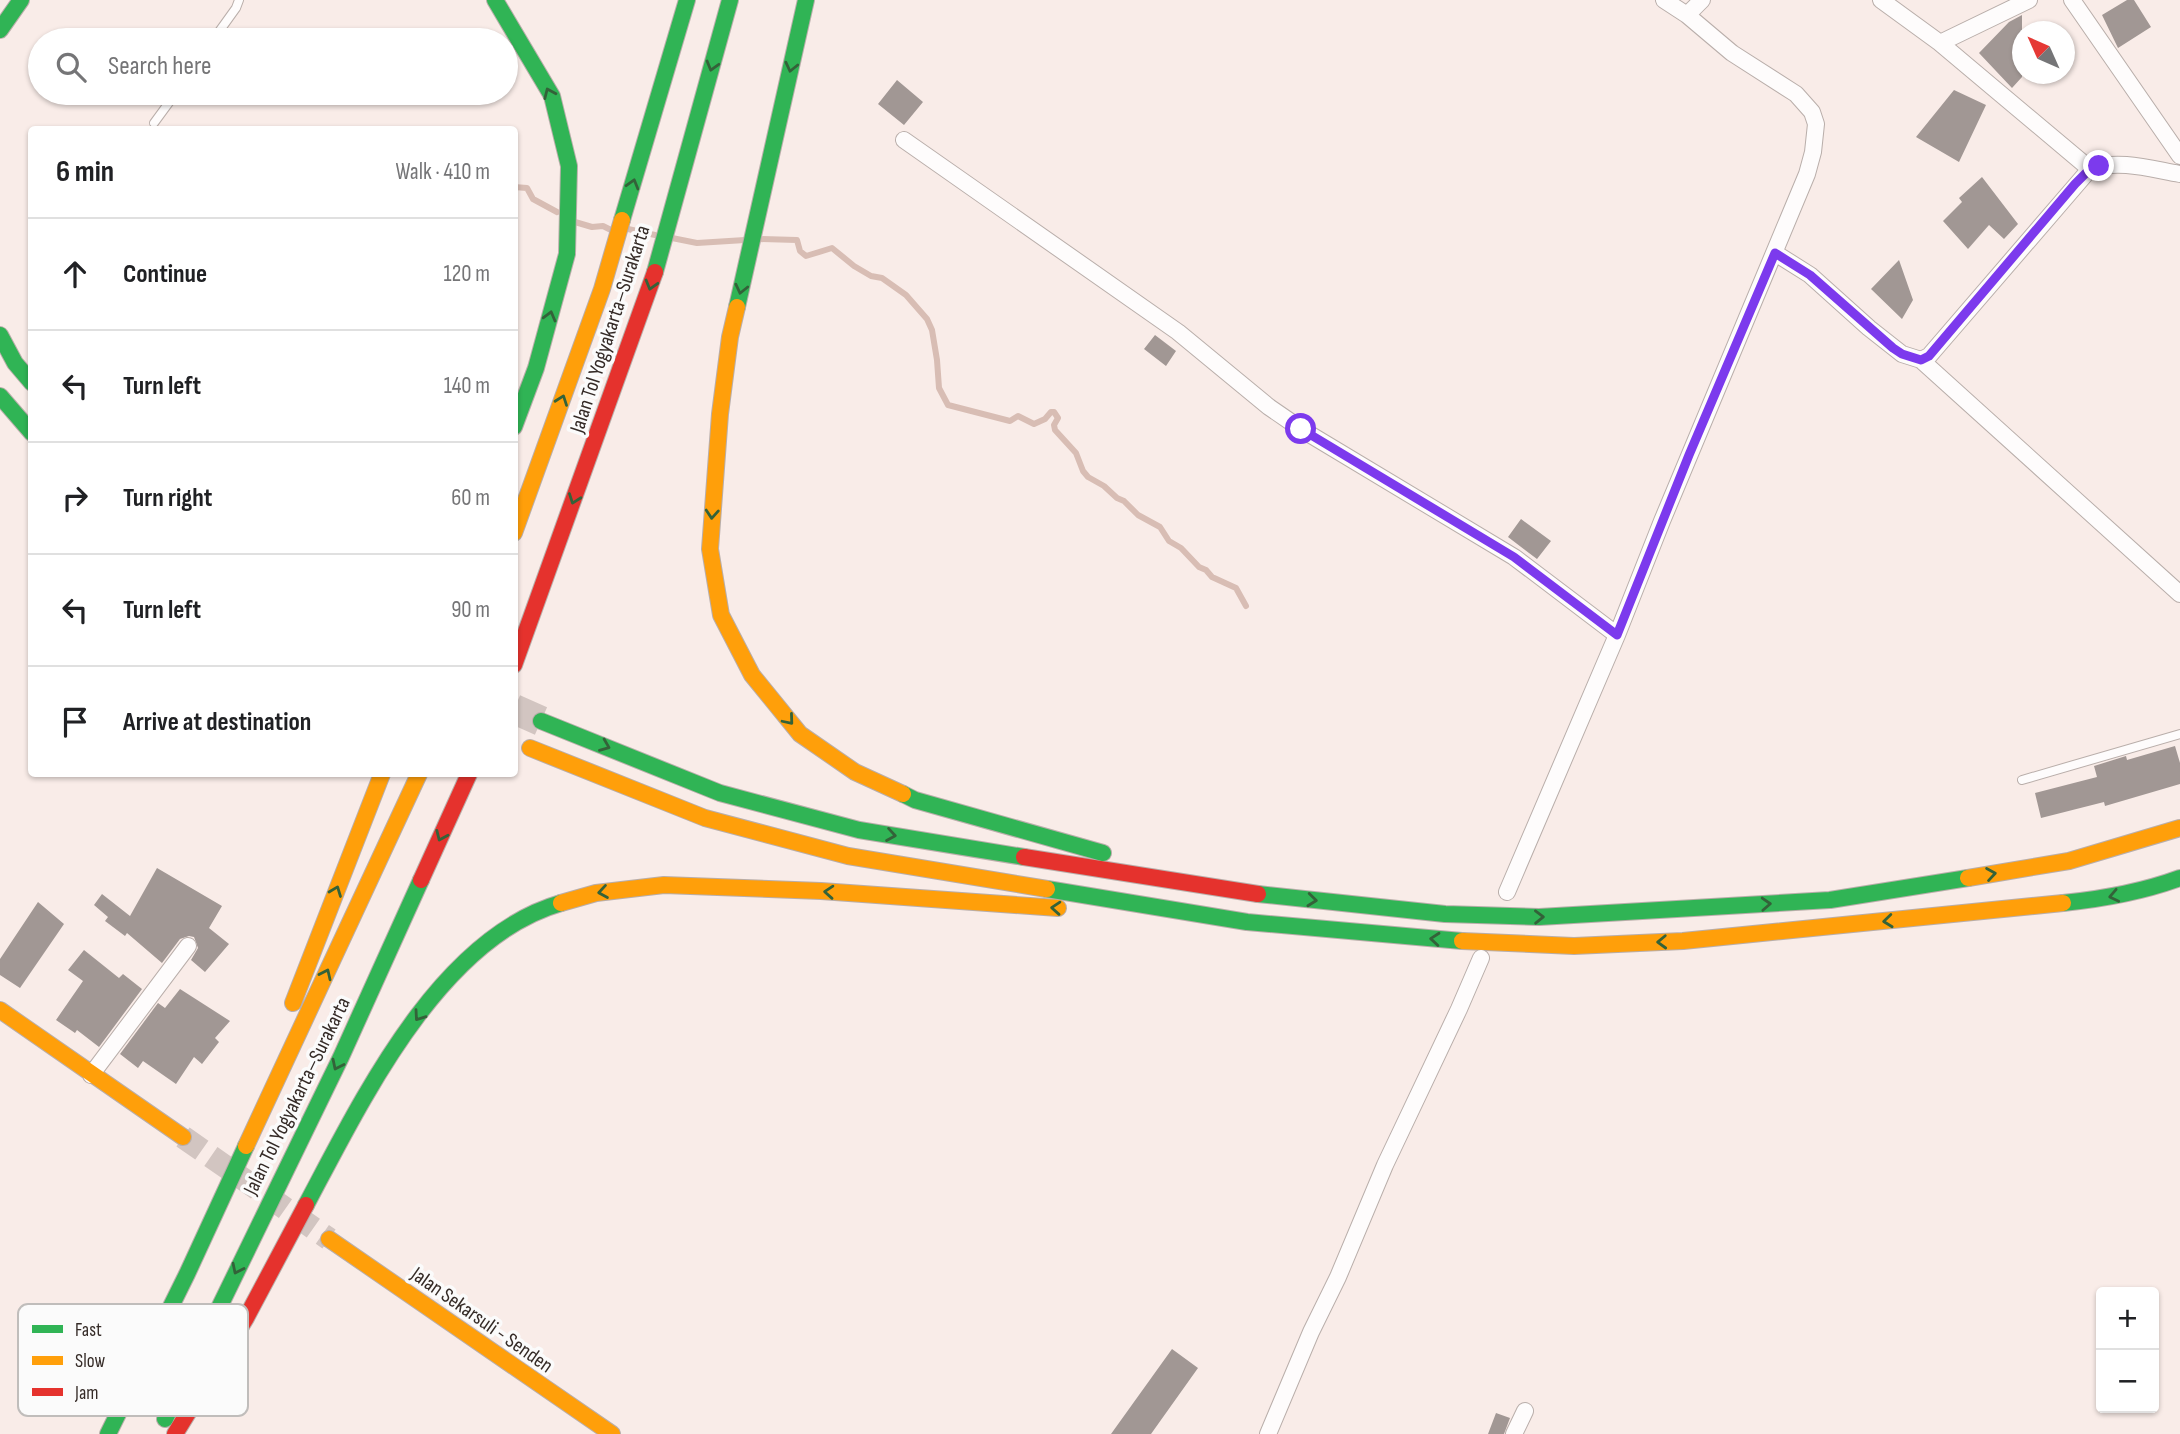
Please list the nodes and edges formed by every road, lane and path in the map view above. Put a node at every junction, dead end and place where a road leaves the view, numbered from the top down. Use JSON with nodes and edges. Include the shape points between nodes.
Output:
{"nodes":[{"id":1,"x":21,"y":0,"type":"edge"},
{"id":2,"x":239,"y":0,"type":"edge"},
{"id":3,"x":495,"y":0,"type":"edge"},
{"id":4,"x":687,"y":0,"type":"edge"},
{"id":5,"x":730,"y":0,"type":"edge"},
{"id":6,"x":806,"y":0,"type":"edge"},
{"id":7,"x":1664,"y":0,"type":"edge"},
{"id":8,"x":1702,"y":0,"type":"edge"},
{"id":9,"x":1881,"y":0,"type":"edge"},
{"id":10,"x":2029,"y":0,"type":"edge"},
{"id":11,"x":2072,"y":0,"type":"edge"},
{"id":12,"x":2001,"y":6,"type":"edge"},
{"id":13,"x":1687,"y":15,"type":"junction"},
{"id":14,"x":221,"y":28,"type":"edge"},
{"id":15,"x":512,"y":28,"type":"edge"},
{"id":16,"x":0,"y":30,"type":"edge"},
{"id":17,"x":518,"y":39,"type":"edge"},
{"id":18,"x":1940,"y":43,"type":"junction"},
{"id":19,"x":167,"y":105,"type":"edge"},
{"id":20,"x":154,"y":123,"type":"dead end"},
{"id":21,"x":904,"y":140,"type":"dead end"},
{"id":22,"x":2180,"y":156,"type":"edge"},
{"id":23,"x":2090,"y":169,"type":"junction"},
{"id":24,"x":2180,"y":174,"type":"edge"},
{"id":25,"x":1775,"y":253,"type":"junction"},
{"id":26,"x":0,"y":335,"type":"edge"},
{"id":27,"x":1921,"y":360,"type":"junction"},
{"id":28,"x":28,"y":378,"type":"edge"},
{"id":29,"x":0,"y":396,"type":"edge"},
{"id":30,"x":518,"y":416,"type":"edge"},
{"id":31,"x":28,"y":428,"type":"edge"},
{"id":32,"x":518,"y":522,"type":"edge"},
{"id":33,"x":2180,"y":594,"type":"edge"},
{"id":34,"x":1617,"y":635,"type":"junction"},
{"id":35,"x":518,"y":655,"type":"edge"},
{"id":36,"x":541,"y":721,"type":"tunnel mouth"},
{"id":37,"x":2180,"y":734,"type":"edge"},
{"id":38,"x":530,"y":748,"type":"dead end"},
{"id":39,"x":381,"y":777,"type":"edge"},
{"id":40,"x":418,"y":777,"type":"edge"},
{"id":41,"x":468,"y":777,"type":"edge"},
{"id":42,"x":2022,"y":780,"type":"dead end"},
{"id":43,"x":2180,"y":828,"type":"edge"},
{"id":44,"x":2180,"y":878,"type":"edge"},
{"id":45,"x":1507,"y":892,"type":"dead end"},
{"id":46,"x":1245,"y":893,"type":"junction"},
{"id":47,"x":1247,"y":922,"type":"junction"},
{"id":48,"x":188,"y":946,"type":"dead end"},
{"id":49,"x":1481,"y":958,"type":"dead end"},
{"id":50,"x":0,"y":1010,"type":"edge"},
{"id":51,"x":91,"y":1075,"type":"junction"},
{"id":52,"x":183,"y":1138,"type":"tunnel mouth"},
{"id":53,"x":329,"y":1239,"type":"tunnel mouth"},
{"id":54,"x":187,"y":1274,"type":"junction"},
{"id":55,"x":172,"y":1304,"type":"edge"},
{"id":56,"x":221,"y":1304,"type":"edge"},
{"id":57,"x":248,"y":1314,"type":"edge"},
{"id":58,"x":1525,"y":1411,"type":"dead end"},
{"id":59,"x":117,"y":1416,"type":"edge"},
{"id":60,"x":167,"y":1416,"type":"edge"},
{"id":61,"x":186,"y":1416,"type":"edge"},
{"id":62,"x":108,"y":1434,"type":"edge"},
{"id":63,"x":158,"y":1434,"type":"edge"},
{"id":64,"x":175,"y":1434,"type":"edge"},
{"id":65,"x":611,"y":1434,"type":"edge"},
{"id":66,"x":1268,"y":1434,"type":"edge"},
{"id":67,"x":1514,"y":1434,"type":"edge"}],
"edges":[{"from":1,"to":16,"type":"main road"},
{"from":2,"to":14,"type":"lane"},
{"from":15,"to":3,"type":"main road","one_way":true},
{"from":32,"to":4,"type":"main road","name":"Jalan Tol Yogyakarta–Surakarta","one_way":true,"via":[[602,289]]},
{"from":5,"to":35,"type":"main road","name":"Jalan Tol Yogyakarta–Surakarta","one_way":true,"via":[[649,292]]},
{"from":6,"to":46,"type":"main road","one_way":true,"via":[[730,337],[710,549],[721,615],[752,675],[800,734],[855,772],[915,800]]},
{"from":7,"to":13,"type":"street"},
{"from":8,"to":13,"type":"street"},
{"from":9,"to":18,"type":"street"},
{"from":10,"to":12,"type":"street"},
{"from":11,"to":22,"type":"street"},
{"from":12,"to":18,"type":"street"},
{"from":13,"to":25,"type":"street","via":[[1732,53],[1796,94],[1812,112],[1813,152]]},
{"from":30,"to":17,"type":"main road","one_way":true,"via":[[536,368],[566,254],[569,166],[552,96]]},
{"from":18,"to":23,"type":"street"},
{"from":19,"to":20,"type":"lane"},
{"from":21,"to":34,"type":"street","via":[[1178,332],[1269,407],[1514,557]]},
{"from":23,"to":24,"type":"street","via":[[2127,165]]},
{"from":23,"to":27,"type":"street"},
{"from":25,"to":27,"type":"street","via":[[1810,275],[1893,348]]},
{"from":25,"to":34,"type":"street"},
{"from":26,"to":28,"type":"main road"},
{"from":27,"to":33,"type":"street"},
{"from":29,"to":31,"type":"main road"},
{"from":34,"to":45,"type":"street"},
{"from":36,"to":46,"type":"main road","one_way":true,"via":[[720,793],[859,830]]},
{"from":37,"to":42,"type":"lane"},
{"from":38,"to":47,"type":"main road","via":[[705,818],[848,856]]},
{"from":54,"to":39,"type":"main road","one_way":true},
{"from":54,"to":40,"type":"main road","name":"Jalan Tol Yogyakarta–Surakarta","one_way":true},
{"from":41,"to":56,"type":"main road","name":"Jalan Tol Yogyakarta–Surakarta","one_way":true,"via":[[341,1057]]},
{"from":46,"to":43,"type":"main road","one_way":true,"via":[[1445,914],[1539,917],[1830,900],[2069,861]]},
{"from":44,"to":47,"type":"main road","one_way":true,"via":[[2092,900],[1683,941],[1574,946],[1468,942]]},
{"from":47,"to":57,"type":"main road","one_way":true,"via":[[821,891],[664,885],[596,893],[544,908],[499,933],[438,988],[366,1092]]},
{"from":48,"to":51,"type":"street"},
{"from":49,"to":66,"type":"street"},
{"from":50,"to":51,"type":"main road"},
{"from":51,"to":52,"type":"main road"},
{"from":53,"to":65,"type":"main road","name":"Jalan Sekarsuli - Senden"},
{"from":54,"to":55,"type":"main road","name":"Jalan Tol Yogyakarta–Surakarta"},
{"from":58,"to":67,"type":"street"},
{"from":59,"to":62,"type":"main road","name":"Jalan Tol Yogyakarta–Surakarta"},
{"from":60,"to":63,"type":"main road","name":"Jalan Tol Yogyakarta–Surakarta","one_way":true},
{"from":61,"to":64,"type":"main road","one_way":true}]}
